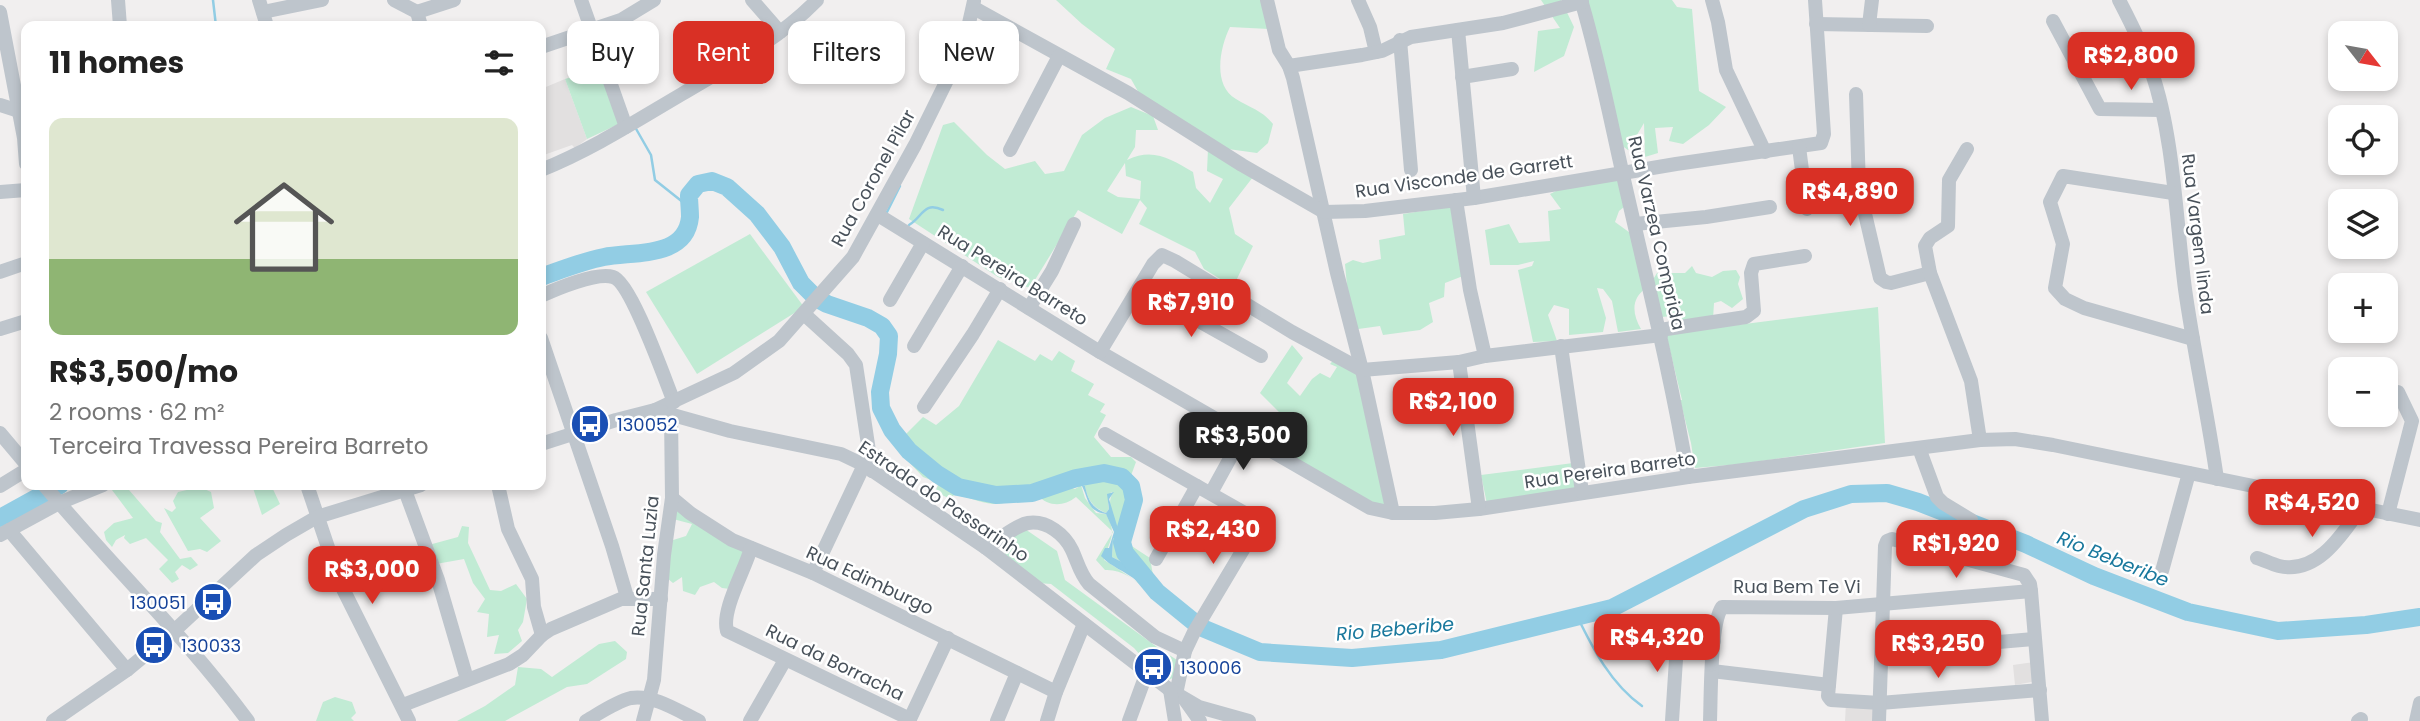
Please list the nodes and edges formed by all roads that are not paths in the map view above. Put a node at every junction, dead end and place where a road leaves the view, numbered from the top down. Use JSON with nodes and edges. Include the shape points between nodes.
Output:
{"nodes":[{"id":1,"x":118,"y":0,"type":"edge"},
{"id":2,"x":322,"y":0,"type":"edge"},
{"id":3,"x":394,"y":0,"type":"edge"},
{"id":4,"x":454,"y":0,"type":"edge"},
{"id":5,"x":581,"y":0,"type":"edge"},
{"id":6,"x":654,"y":0,"type":"edge"},
{"id":7,"x":752,"y":0,"type":"edge"},
{"id":8,"x":817,"y":0,"type":"edge"},
{"id":9,"x":1267,"y":0,"type":"edge"},
{"id":10,"x":1358,"y":0,"type":"edge"},
{"id":11,"x":1712,"y":0,"type":"edge"},
{"id":12,"x":1815,"y":0,"type":"edge"},
{"id":13,"x":1872,"y":0,"type":"edge"},
{"id":14,"x":2119,"y":0,"type":"edge"},
{"id":15,"x":1581,"y":1,"type":"edge"},
{"id":16,"x":974,"y":4,"type":"edge"},
{"id":17,"x":0,"y":12,"type":"edge"},
{"id":18,"x":421,"y":12,"type":"edge"},
{"id":19,"x":263,"y":13,"type":"edge"},
{"id":20,"x":120,"y":21,"type":"edge"},
{"id":21,"x":588,"y":21,"type":"edge"},
{"id":22,"x":619,"y":21,"type":"edge"},
{"id":23,"x":2053,"y":21,"type":"dead end"},
{"id":24,"x":1816,"y":24,"type":"junction"},
{"id":25,"x":1869,"y":25,"type":"junction"},
{"id":26,"x":1927,"y":26,"type":"dead end"},
{"id":27,"x":1458,"y":30,"type":"junction"},
{"id":28,"x":780,"y":32,"type":"junction"},
{"id":29,"x":567,"y":39,"type":"edge"},
{"id":30,"x":1400,"y":40,"type":"junction"},
{"id":31,"x":546,"y":46,"type":"edge"},
{"id":32,"x":1376,"y":52,"type":"junction"},
{"id":33,"x":1059,"y":56,"type":"junction"},
{"id":34,"x":1289,"y":66,"type":"junction"},
{"id":35,"x":1512,"y":69,"type":"dead end"},
{"id":36,"x":1462,"y":77,"type":"junction"},
{"id":37,"x":614,"y":84,"type":"edge"},
{"id":38,"x":1856,"y":94,"type":"dead end"},
{"id":39,"x":0,"y":105,"type":"edge"},
{"id":40,"x":2161,"y":110,"type":"junction"},
{"id":41,"x":19,"y":111,"type":"junction"},
{"id":42,"x":631,"y":124,"type":"junction"},
{"id":43,"x":21,"y":126,"type":"edge"},
{"id":44,"x":1799,"y":147,"type":"junction"},
{"id":45,"x":1967,"y":149,"type":"dead end"},
{"id":46,"x":1010,"y":150,"type":"dead end"},
{"id":47,"x":1765,"y":152,"type":"junction"},
{"id":48,"x":546,"y":168,"type":"edge"},
{"id":49,"x":1410,"y":170,"type":"dead end"},
{"id":50,"x":1622,"y":173,"type":"junction"},
{"id":51,"x":21,"y":190,"type":"edge"},
{"id":52,"x":0,"y":192,"type":"edge"},
{"id":53,"x":2173,"y":193,"type":"junction"},
{"id":54,"x":1475,"y":198,"type":"junction"},
{"id":55,"x":1456,"y":200,"type":"junction"},
{"id":56,"x":1770,"y":207,"type":"dead end"},
{"id":57,"x":1807,"y":209,"type":"dead end"},
{"id":58,"x":1324,"y":212,"type":"junction"},
{"id":59,"x":878,"y":215,"type":"junction"},
{"id":60,"x":1074,"y":224,"type":"dead end"},
{"id":61,"x":1635,"y":224,"type":"junction"},
{"id":62,"x":923,"y":243,"type":"junction"},
{"id":63,"x":1804,"y":256,"type":"dead end"},
{"id":64,"x":21,"y":265,"type":"edge"},
{"id":65,"x":962,"y":266,"type":"junction"},
{"id":66,"x":0,"y":272,"type":"edge"},
{"id":67,"x":1932,"y":278,"type":"junction"},
{"id":68,"x":1140,"y":288,"type":"junction"},
{"id":69,"x":1000,"y":289,"type":"junction"},
{"id":70,"x":546,"y":294,"type":"edge"},
{"id":71,"x":890,"y":300,"type":"dead end"},
{"id":72,"x":1029,"y":308,"type":"junction"},
{"id":73,"x":804,"y":314,"type":"junction"},
{"id":74,"x":21,"y":323,"type":"edge"},
{"id":75,"x":0,"y":329,"type":"edge"},
{"id":76,"x":1661,"y":333,"type":"junction"},
{"id":77,"x":2193,"y":339,"type":"junction"},
{"id":78,"x":914,"y":346,"type":"dead end"},
{"id":79,"x":1561,"y":346,"type":"junction"},
{"id":80,"x":546,"y":352,"type":"edge"},
{"id":81,"x":1100,"y":352,"type":"junction"},
{"id":82,"x":1261,"y":356,"type":"dead end"},
{"id":83,"x":1485,"y":356,"type":"junction"},
{"id":84,"x":1458,"y":362,"type":"junction"},
{"id":85,"x":1362,"y":370,"type":"junction"},
{"id":86,"x":2398,"y":392,"type":"dead end"},
{"id":87,"x":924,"y":407,"type":"dead end"},
{"id":88,"x":672,"y":408,"type":"junction"},
{"id":89,"x":0,"y":433,"type":"edge"},
{"id":90,"x":574,"y":433,"type":"junction"},
{"id":91,"x":1244,"y":433,"type":"junction"},
{"id":92,"x":1105,"y":434,"type":"dead end"},
{"id":93,"x":1980,"y":440,"type":"junction"},
{"id":94,"x":546,"y":442,"type":"edge"},
{"id":95,"x":1919,"y":448,"type":"junction"},
{"id":96,"x":21,"y":460,"type":"edge"},
{"id":97,"x":868,"y":468,"type":"junction"},
{"id":98,"x":21,"y":471,"type":"edge"},
{"id":99,"x":2189,"y":473,"type":"junction"},
{"id":100,"x":1688,"y":477,"type":"junction"},
{"id":101,"x":2217,"y":479,"type":"junction"},
{"id":102,"x":0,"y":486,"type":"edge"},
{"id":103,"x":1197,"y":486,"type":"junction"},
{"id":104,"x":48,"y":490,"type":"edge"},
{"id":105,"x":88,"y":490,"type":"edge"},
{"id":106,"x":309,"y":490,"type":"edge"},
{"id":107,"x":395,"y":490,"type":"edge"},
{"id":108,"x":405,"y":490,"type":"edge"},
{"id":109,"x":499,"y":490,"type":"edge"},
{"id":110,"x":1582,"y":492,"type":"junction"},
{"id":111,"x":1211,"y":493,"type":"junction"},
{"id":112,"x":672,"y":498,"type":"junction"},
{"id":113,"x":57,"y":500,"type":"junction"},
{"id":114,"x":2361,"y":508,"type":"junction"},
{"id":115,"x":1479,"y":509,"type":"junction"},
{"id":116,"x":1393,"y":513,"type":"junction"},
{"id":117,"x":2388,"y":514,"type":"junction"},
{"id":118,"x":317,"y":517,"type":"junction"},
{"id":119,"x":2420,"y":520,"type":"edge"},
{"id":120,"x":4,"y":533,"type":"edge"},
{"id":121,"x":1005,"y":537,"type":"junction"},
{"id":122,"x":751,"y":548,"type":"junction"},
{"id":123,"x":986,"y":548,"type":"junction"},
{"id":124,"x":2258,"y":558,"type":"dead end"},
{"id":125,"x":1156,"y":559,"type":"dead end"},
{"id":126,"x":1968,"y":559,"type":"junction"},
{"id":127,"x":1002,"y":561,"type":"junction"},
{"id":128,"x":2162,"y":571,"type":"dead end"},
{"id":129,"x":813,"y":573,"type":"junction"},
{"id":130,"x":2031,"y":591,"type":"junction"},
{"id":131,"x":627,"y":597,"type":"junction"},
{"id":132,"x":661,"y":599,"type":"junction"},
{"id":133,"x":1883,"y":604,"type":"junction"},
{"id":134,"x":1836,"y":608,"type":"junction"},
{"id":135,"x":1084,"y":624,"type":"junction"},
{"id":136,"x":174,"y":631,"type":"junction"},
{"id":137,"x":542,"y":635,"type":"junction"},
{"id":138,"x":948,"y":638,"type":"junction"},
{"id":139,"x":2034,"y":639,"type":"junction"},
{"id":140,"x":1714,"y":641,"type":"junction"},
{"id":141,"x":1185,"y":651,"type":"junction"},
{"id":142,"x":1882,"y":652,"type":"junction"},
{"id":143,"x":785,"y":660,"type":"junction"},
{"id":144,"x":127,"y":670,"type":"junction"},
{"id":145,"x":1712,"y":671,"type":"junction"},
{"id":146,"x":1147,"y":672,"type":"junction"},
{"id":147,"x":1017,"y":673,"type":"junction"},
{"id":148,"x":467,"y":679,"type":"junction"},
{"id":149,"x":1829,"y":685,"type":"junction"},
{"id":150,"x":2040,"y":690,"type":"junction"},
{"id":151,"x":1056,"y":692,"type":"junction"},
{"id":152,"x":1177,"y":694,"type":"junction"},
{"id":153,"x":650,"y":699,"type":"junction"},
{"id":154,"x":1880,"y":703,"type":"junction"},
{"id":155,"x":2420,"y":703,"type":"edge"},
{"id":156,"x":403,"y":705,"type":"junction"},
{"id":157,"x":910,"y":720,"type":"edge"},
{"id":158,"x":52,"y":721,"type":"edge"},
{"id":159,"x":248,"y":721,"type":"edge"},
{"id":160,"x":409,"y":721,"type":"edge"},
{"id":161,"x":586,"y":721,"type":"edge"},
{"id":162,"x":643,"y":721,"type":"edge"},
{"id":163,"x":699,"y":721,"type":"edge"},
{"id":164,"x":750,"y":721,"type":"edge"},
{"id":165,"x":997,"y":721,"type":"edge"},
{"id":166,"x":1047,"y":721,"type":"edge"},
{"id":167,"x":1129,"y":721,"type":"edge"},
{"id":168,"x":1175,"y":721,"type":"edge"},
{"id":169,"x":1200,"y":721,"type":"edge"},
{"id":170,"x":1250,"y":721,"type":"edge"},
{"id":171,"x":1672,"y":721,"type":"edge"},
{"id":172,"x":1710,"y":721,"type":"edge"},
{"id":173,"x":1879,"y":721,"type":"edge"},
{"id":174,"x":2042,"y":721,"type":"edge"},
{"id":175,"x":2416,"y":721,"type":"edge"}],
"edges":[{"from":1,"to":20,"type":"street"},
{"from":2,"to":19,"type":"street"},
{"from":3,"to":18,"type":"street"},
{"from":4,"to":18,"type":"street"},
{"from":5,"to":21,"type":"street"},
{"from":6,"to":22,"type":"street"},
{"from":7,"to":28,"type":"street"},
{"from":8,"to":28,"type":"street"},
{"from":9,"to":34,"type":"street","via":[[1279,50]]},
{"from":10,"to":32,"type":"street"},
{"from":11,"to":47,"type":"street","via":[[1726,70]]},
{"from":12,"to":24,"type":"street"},
{"from":13,"to":25,"type":"street"},
{"from":14,"to":40,"type":"street","name":"Rua Vargem linda","via":[[2152,72]]},
{"from":15,"to":27,"type":"street"},
{"from":15,"to":50,"type":"street","name":"Rua Varzea Comprida"},
{"from":16,"to":33,"type":"street"},
{"from":16,"to":59,"type":"street","name":"Rua Coronel Pilar","via":[[957,60]]},
{"from":17,"to":41,"type":"street"},
{"from":23,"to":40,"type":"street","via":[[2100,109]]},
{"from":24,"to":25,"type":"street"},
{"from":24,"to":44,"type":"street","name":"Rua Visconde de Garrett","via":[[1823,141]]},
{"from":25,"to":26,"type":"street"},
{"from":27,"to":30,"type":"street"},
{"from":27,"to":36,"type":"street"},
{"from":28,"to":42,"type":"street"},
{"from":29,"to":31,"type":"street"},
{"from":30,"to":32,"type":"street"},
{"from":30,"to":49,"type":"street"},
{"from":32,"to":34,"type":"street"},
{"from":33,"to":46,"type":"street"},
{"from":33,"to":58,"type":"street"},
{"from":34,"to":58,"type":"street"},
{"from":35,"to":36,"type":"street"},
{"from":36,"to":54,"type":"street"},
{"from":37,"to":42,"type":"street"},
{"from":38,"to":67,"type":"street","via":[[1859,188],[1880,278],[1891,283]]},
{"from":39,"to":41,"type":"street"},
{"from":40,"to":53,"type":"street","name":"Rua Vargem linda"},
{"from":41,"to":43,"type":"street"},
{"from":42,"to":48,"type":"street"},
{"from":44,"to":47,"type":"street","name":"Rua Visconde de Garrett"},
{"from":44,"to":57,"type":"street"},
{"from":45,"to":67,"type":"street","via":[[1949,180],[1948,226],[1925,246]]},
{"from":47,"to":50,"type":"street","name":"Rua Visconde de Garrett"},
{"from":50,"to":54,"type":"street","name":"Rua Visconde de Garrett"},
{"from":50,"to":61,"type":"street","name":"Rua Varzea Comprida"},
{"from":51,"to":52,"type":"street"},
{"from":53,"to":77,"type":"street","name":"Rua Vargem linda"},
{"from":53,"to":77,"type":"street","via":[[2063,176],[2050,202],[2063,244],[2055,288],[2084,308]]},
{"from":54,"to":55,"type":"street","name":"Rua Visconde de Garrett"},
{"from":55,"to":58,"type":"street","name":"Rua Visconde de Garrett"},
{"from":55,"to":83,"type":"street"},
{"from":56,"to":61,"type":"street"},
{"from":58,"to":85,"type":"street"},
{"from":59,"to":62,"type":"street","name":"Rua Pereira Barreto"},
{"from":59,"to":73,"type":"street","name":"Rua Coronel Pilar","via":[[853,257]]},
{"from":60,"to":72,"type":"street"},
{"from":61,"to":76,"type":"street","name":"Rua Varzea Comprida"},
{"from":62,"to":65,"type":"street","name":"Rua Pereira Barreto"},
{"from":62,"to":71,"type":"street"},
{"from":63,"to":76,"type":"street","via":[[1754,264],[1751,314]]},
{"from":64,"to":66,"type":"street"},
{"from":65,"to":69,"type":"street","name":"Rua Pereira Barreto"},
{"from":65,"to":78,"type":"street"},
{"from":67,"to":93,"type":"street","via":[[1972,381]]},
{"from":68,"to":81,"type":"street"},
{"from":68,"to":82,"type":"street"},
{"from":68,"to":85,"type":"street","via":[[1158,257],[1166,256]]},
{"from":69,"to":72,"type":"street","name":"Rua Pereira Barreto"},
{"from":69,"to":87,"type":"street"},
{"from":70,"to":88,"type":"street","name":"Rua Santa Luzia","via":[[597,277],[613,276],[621,281],[644,327]]},
{"from":72,"to":81,"type":"street","name":"Rua Pereira Barreto"},
{"from":73,"to":88,"type":"street","name":"Rua Coronel Pilar","via":[[779,341]]},
{"from":73,"to":97,"type":"street","via":[[856,365]]},
{"from":74,"to":75,"type":"street"},
{"from":76,"to":79,"type":"street"},
{"from":76,"to":100,"type":"street","name":"Rua Varzea Comprida"},
{"from":77,"to":101,"type":"street","name":"Rua Vargem linda"},
{"from":79,"to":83,"type":"street"},
{"from":79,"to":110,"type":"street"},
{"from":80,"to":90,"type":"street"},
{"from":81,"to":91,"type":"street","name":"Rua Pereira Barreto"},
{"from":83,"to":84,"type":"street"},
{"from":84,"to":85,"type":"street"},
{"from":84,"to":115,"type":"street"},
{"from":85,"to":116,"type":"street"},
{"from":86,"to":117,"type":"street","via":[[2412,421]]},
{"from":88,"to":90,"type":"street","name":"Estrada do Passarinho"},
{"from":88,"to":97,"type":"street","name":"Estrada do Passarinho","via":[[730,431],[841,454]]},
{"from":88,"to":112,"type":"street","name":"Rua Santa Luzia"},
{"from":89,"to":96,"type":"street"},
{"from":90,"to":94,"type":"street","name":"Estrada do Passarinho"},
{"from":90,"to":131,"type":"street"},
{"from":91,"to":111,"type":"street"},
{"from":91,"to":116,"type":"street","name":"Rua Pereira Barreto","via":[[1370,508]]},
{"from":92,"to":103,"type":"street"},
{"from":93,"to":95,"type":"street","name":"Rua Pereira Barreto"},
{"from":93,"to":99,"type":"street","name":"Rua Pereira Barreto","via":[[2035,442]]},
{"from":95,"to":100,"type":"street","name":"Rua Pereira Barreto"},
{"from":95,"to":126,"type":"street","via":[[1937,497],[1965,515],[1971,529]]},
{"from":97,"to":123,"type":"street","name":"Estrada do Passarinho"},
{"from":97,"to":129,"type":"street"},
{"from":98,"to":102,"type":"street"},
{"from":99,"to":101,"type":"street","name":"Rua Pereira Barreto"},
{"from":99,"to":128,"type":"street"},
{"from":100,"to":110,"type":"street","name":"Rua Pereira Barreto"},
{"from":101,"to":114,"type":"street","name":"Rua Pereira Barreto"},
{"from":103,"to":111,"type":"street"},
{"from":103,"to":125,"type":"street"},
{"from":104,"to":113,"type":"street"},
{"from":105,"to":113,"type":"street"},
{"from":106,"to":118,"type":"street"},
{"from":107,"to":118,"type":"street"},
{"from":108,"to":148,"type":"street"},
{"from":109,"to":137,"type":"street","via":[[508,529],[532,579]]},
{"from":110,"to":115,"type":"street","name":"Rua Pereira Barreto"},
{"from":111,"to":141,"type":"street","via":[[1243,512],[1253,524],[1253,533]]},
{"from":112,"to":122,"type":"street","name":"Rua Edimburgo"},
{"from":112,"to":132,"type":"street","name":"Rua Santa Luzia"},
{"from":113,"to":120,"type":"street"},
{"from":113,"to":136,"type":"street"},
{"from":114,"to":117,"type":"street","name":"Rua Pereira Barreto"},
{"from":114,"to":124,"type":"street","via":[[2339,541],[2307,565],[2280,567]]},
{"from":115,"to":116,"type":"street","name":"Rua Pereira Barreto"},
{"from":117,"to":119,"type":"street","name":"Rua Pereira Barreto"},
{"from":118,"to":136,"type":"street","via":[[256,555]]},
{"from":118,"to":156,"type":"street","via":[[340,583]]},
{"from":120,"to":144,"type":"street"},
{"from":121,"to":123,"type":"street"},
{"from":121,"to":127,"type":"street"},
{"from":121,"to":141,"type":"street","via":[[1028,523],[1057,531],[1089,584],[1155,637]]},
{"from":122,"to":129,"type":"street","name":"Rua Edimburgo"},
{"from":122,"to":143,"type":"street","name":"Rua da Borracha","via":[[733,594],[727,631]]},
{"from":123,"to":127,"type":"street","name":"Estrada do Passarinho"},
{"from":126,"to":130,"type":"street","via":[[2024,575]]},
{"from":126,"to":133,"type":"street","via":[[1887,541]]},
{"from":127,"to":135,"type":"street","name":"Estrada do Passarinho"},
{"from":129,"to":138,"type":"street","name":"Rua Edimburgo"},
{"from":130,"to":133,"type":"street","name":"Rua Bem Te Vi"},
{"from":130,"to":139,"type":"street"},
{"from":131,"to":132,"type":"street"},
{"from":131,"to":137,"type":"street"},
{"from":132,"to":153,"type":"street","name":"Rua Santa Luzia"},
{"from":133,"to":134,"type":"street","name":"Rua Bem Te Vi"},
{"from":133,"to":142,"type":"street"},
{"from":134,"to":140,"type":"street","name":"Rua Bem Te Vi","via":[[1727,605],[1717,615]]},
{"from":134,"to":149,"type":"street"},
{"from":135,"to":146,"type":"street","name":"Estrada do Passarinho"},
{"from":135,"to":151,"type":"street"},
{"from":136,"to":144,"type":"street"},
{"from":136,"to":159,"type":"street"},
{"from":137,"to":148,"type":"street","via":[[509,664]]},
{"from":138,"to":147,"type":"street","name":"Rua Edimburgo"},
{"from":138,"to":157,"type":"street"},
{"from":139,"to":142,"type":"street"},
{"from":139,"to":150,"type":"street"},
{"from":140,"to":145,"type":"street"},
{"from":140,"to":171,"type":"street","via":[[1679,640]]},
{"from":141,"to":152,"type":"street"},
{"from":142,"to":154,"type":"street"},
{"from":143,"to":157,"type":"street","name":"Rua da Borracha"},
{"from":143,"to":164,"type":"street"},
{"from":144,"to":158,"type":"street"},
{"from":145,"to":149,"type":"street"},
{"from":145,"to":172,"type":"street"},
{"from":146,"to":152,"type":"street","name":"Estrada do Passarinho"},
{"from":146,"to":167,"type":"street"},
{"from":147,"to":151,"type":"street","name":"Rua Edimburgo"},
{"from":147,"to":165,"type":"street"},
{"from":148,"to":156,"type":"street"},
{"from":149,"to":154,"type":"street","via":[[1831,699]]},
{"from":150,"to":154,"type":"street"},
{"from":150,"to":174,"type":"street"},
{"from":151,"to":166,"type":"street"},
{"from":152,"to":168,"type":"street"},
{"from":152,"to":169,"type":"street"},
{"from":152,"to":170,"type":"street","name":"Estrada do Passarinho","via":[[1215,712]]},
{"from":153,"to":161,"type":"street","via":[[630,699]]},
{"from":153,"to":162,"type":"street","name":"Rua Santa Luzia"},
{"from":153,"to":163,"type":"street"},
{"from":154,"to":173,"type":"street"},
{"from":155,"to":175,"type":"street"},
{"from":156,"to":160,"type":"street"}]}
